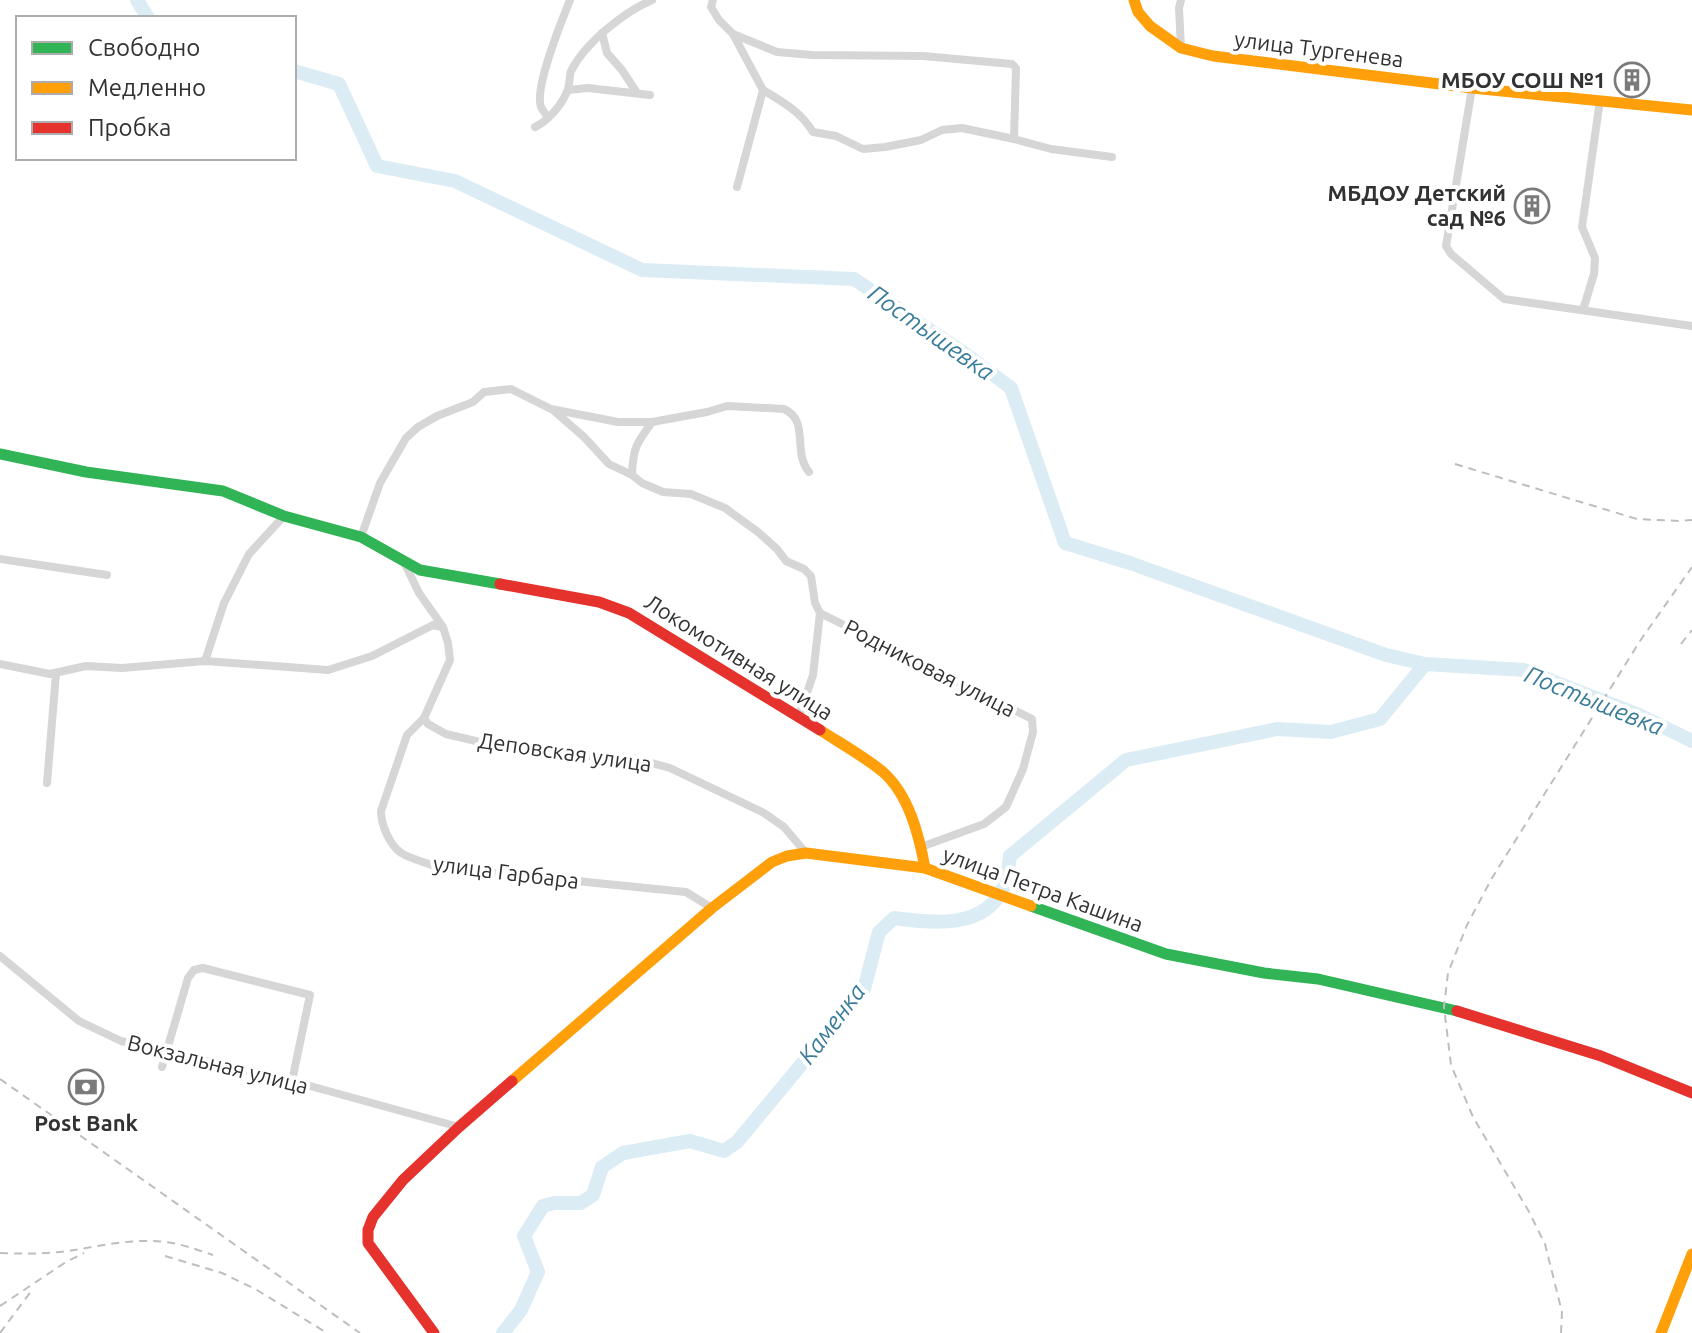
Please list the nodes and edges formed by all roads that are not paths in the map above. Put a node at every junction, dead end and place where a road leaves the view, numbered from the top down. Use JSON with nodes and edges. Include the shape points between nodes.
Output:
{"nodes":[{"id":1,"x":570,"y":0,"type":"edge"},
{"id":2,"x":652,"y":0,"type":"edge"},
{"id":3,"x":703,"y":0,"type":"edge"},
{"id":4,"x":1134,"y":0,"type":"edge"},
{"id":5,"x":1181,"y":0,"type":"edge"},
{"id":6,"x":712,"y":3,"type":"edge"},
{"id":7,"x":602,"y":33,"type":"junction"},
{"id":8,"x":733,"y":34,"type":"junction"},
{"id":9,"x":1181,"y":48,"type":"junction"},
{"id":10,"x":1472,"y":88,"type":"junction"},
{"id":11,"x":568,"y":90,"type":"junction"},
{"id":12,"x":763,"y":90,"type":"junction"},
{"id":13,"x":637,"y":93,"type":"junction"},
{"id":14,"x":650,"y":95,"type":"dead end"},
{"id":15,"x":1600,"y":100,"type":"junction"},
{"id":16,"x":1692,"y":110,"type":"edge"},
{"id":17,"x":548,"y":118,"type":"junction"},
{"id":18,"x":535,"y":127,"type":"dead end"},
{"id":19,"x":1014,"y":139,"type":"junction"},
{"id":20,"x":1112,"y":157,"type":"dead end"},
{"id":21,"x":737,"y":187,"type":"dead end"},
{"id":22,"x":1583,"y":310,"type":"junction"},
{"id":23,"x":1692,"y":326,"type":"edge"},
{"id":24,"x":551,"y":409,"type":"junction"},
{"id":25,"x":652,"y":422,"type":"junction"},
{"id":26,"x":0,"y":454,"type":"edge"},
{"id":27,"x":809,"y":472,"type":"dead end"},
{"id":28,"x":632,"y":475,"type":"junction"},
{"id":29,"x":284,"y":516,"type":"junction"},
{"id":30,"x":361,"y":537,"type":"junction"},
{"id":31,"x":0,"y":559,"type":"edge"},
{"id":32,"x":404,"y":562,"type":"junction"},
{"id":33,"x":107,"y":575,"type":"dead end"},
{"id":34,"x":820,"y":613,"type":"junction"},
{"id":35,"x":443,"y":627,"type":"junction"},
{"id":36,"x":205,"y":661,"type":"junction"},
{"id":37,"x":0,"y":664,"type":"edge"},
{"id":38,"x":56,"y":674,"type":"junction"},
{"id":39,"x":799,"y":716,"type":"junction"},
{"id":40,"x":424,"y":718,"type":"junction"},
{"id":41,"x":47,"y":783,"type":"dead end"},
{"id":42,"x":921,"y":847,"type":"junction"},
{"id":43,"x":806,"y":853,"type":"junction"},
{"id":44,"x":925,"y":868,"type":"junction"},
{"id":45,"x":712,"y":908,"type":"junction"},
{"id":46,"x":0,"y":956,"type":"edge"},
{"id":47,"x":168,"y":1051,"type":"junction"},
{"id":48,"x":162,"y":1067,"type":"dead end"},
{"id":49,"x":292,"y":1081,"type":"junction"},
{"id":50,"x":1692,"y":1093,"type":"edge"},
{"id":51,"x":459,"y":1127,"type":"junction"},
{"id":52,"x":1692,"y":1254,"type":"edge"},
{"id":53,"x":434,"y":1333,"type":"edge"},
{"id":54,"x":1661,"y":1333,"type":"edge"}],
"edges":[{"from":1,"to":17,"type":"street","via":[[541,91],[540,105]]},
{"from":2,"to":7,"type":"street"},
{"from":3,"to":6,"type":"street"},
{"from":4,"to":9,"type":"main road","via":[[1150,26]]},
{"from":5,"to":9,"type":"street"},
{"from":6,"to":8,"type":"street"},
{"from":7,"to":11,"type":"street","via":[[570,73]]},
{"from":7,"to":13,"type":"street","via":[[607,53]]},
{"from":8,"to":12,"type":"street"},
{"from":8,"to":19,"type":"street","via":[[777,52],[1012,64]]},
{"from":9,"to":10,"type":"main road","name":"улица Тургенева"},
{"from":10,"to":15,"type":"main road","name":"улица Тургенева"},
{"from":10,"to":22,"type":"street","via":[[1446,246],[1504,299]]},
{"from":11,"to":13,"type":"street"},
{"from":11,"to":17,"type":"street"},
{"from":12,"to":19,"type":"street","via":[[792,107],[813,132],[863,149],[962,128]]},
{"from":12,"to":21,"type":"street"},
{"from":13,"to":14,"type":"street"},
{"from":15,"to":16,"type":"main road","name":"улица Тургенева"},
{"from":15,"to":22,"type":"street","via":[[1582,227],[1595,258],[1594,274]]},
{"from":17,"to":18,"type":"street"},
{"from":19,"to":20,"type":"street"},
{"from":22,"to":23,"type":"street"},
{"from":24,"to":25,"type":"street","via":[[618,422]]},
{"from":24,"to":28,"type":"street","name":"Родниковая улица","via":[[609,464]]},
{"from":24,"to":30,"type":"street","via":[[511,389],[484,392],[418,427],[380,483]]},
{"from":25,"to":27,"type":"street","via":[[727,406],[784,409],[799,423],[801,455]]},
{"from":25,"to":28,"type":"street","via":[[635,444]]},
{"from":26,"to":29,"type":"main road","name":"Локомотивная улица","via":[[223,491]]},
{"from":28,"to":34,"type":"street","name":"Родниковая улица","via":[[663,492],[691,494],[725,508],[758,532],[786,561],[811,576]]},
{"from":29,"to":30,"type":"main road","name":"Локомотивная улица"},
{"from":29,"to":36,"type":"street","via":[[249,554],[224,603]]},
{"from":30,"to":32,"type":"main road","name":"Локомотивная улица"},
{"from":31,"to":33,"type":"street"},
{"from":32,"to":35,"type":"street"},
{"from":32,"to":39,"type":"main road","name":"Локомотивная улица","via":[[420,570],[599,602],[629,613]]},
{"from":34,"to":39,"type":"street","via":[[813,675]]},
{"from":34,"to":42,"type":"street","name":"Родниковая улица","via":[[1032,719],[1023,769],[1006,807],[984,824]]},
{"from":35,"to":36,"type":"street","via":[[433,625],[372,656],[328,670]]},
{"from":35,"to":40,"type":"street","via":[[450,660]]},
{"from":36,"to":38,"type":"street","via":[[86,666]]},
{"from":37,"to":38,"type":"street"},
{"from":38,"to":41,"type":"street"},
{"from":39,"to":42,"type":"main road","name":"Локомотивная улица","via":[[895,784]]},
{"from":40,"to":43,"type":"street","name":"Деповская улица","via":[[446,734],[514,750],[633,758],[670,768],[764,813]]},
{"from":40,"to":45,"type":"street","name":"улица Гарбара","via":[[407,735],[381,811],[381,822],[400,853],[437,867],[686,892]]},
{"from":42,"to":44,"type":"main road","name":"Локомотивная улица"},
{"from":43,"to":44,"type":"main road","name":"улица Петра Кашина"},
{"from":43,"to":45,"type":"main road","name":"улица Петра Кашина","via":[[772,862]]},
{"from":44,"to":50,"type":"main road","name":"улица Петра Кашина","via":[[1166,954],[1444,1007],[1601,1056]]},
{"from":45,"to":51,"type":"main road","name":"улица Петра Кашина"},
{"from":46,"to":47,"type":"street","name":"Вокзальная улица","via":[[79,1021],[121,1041]]},
{"from":47,"to":48,"type":"street"},
{"from":47,"to":49,"type":"street","name":"Вокзальная улица"},
{"from":47,"to":49,"type":"street","via":[[188,978],[203,968],[310,995]]},
{"from":49,"to":51,"type":"street","name":"Вокзальная улица"},
{"from":51,"to":53,"type":"main road","name":"улица Петра Кашина","via":[[403,1180],[368,1230],[368,1243]]},
{"from":52,"to":54,"type":"main road"}]}
